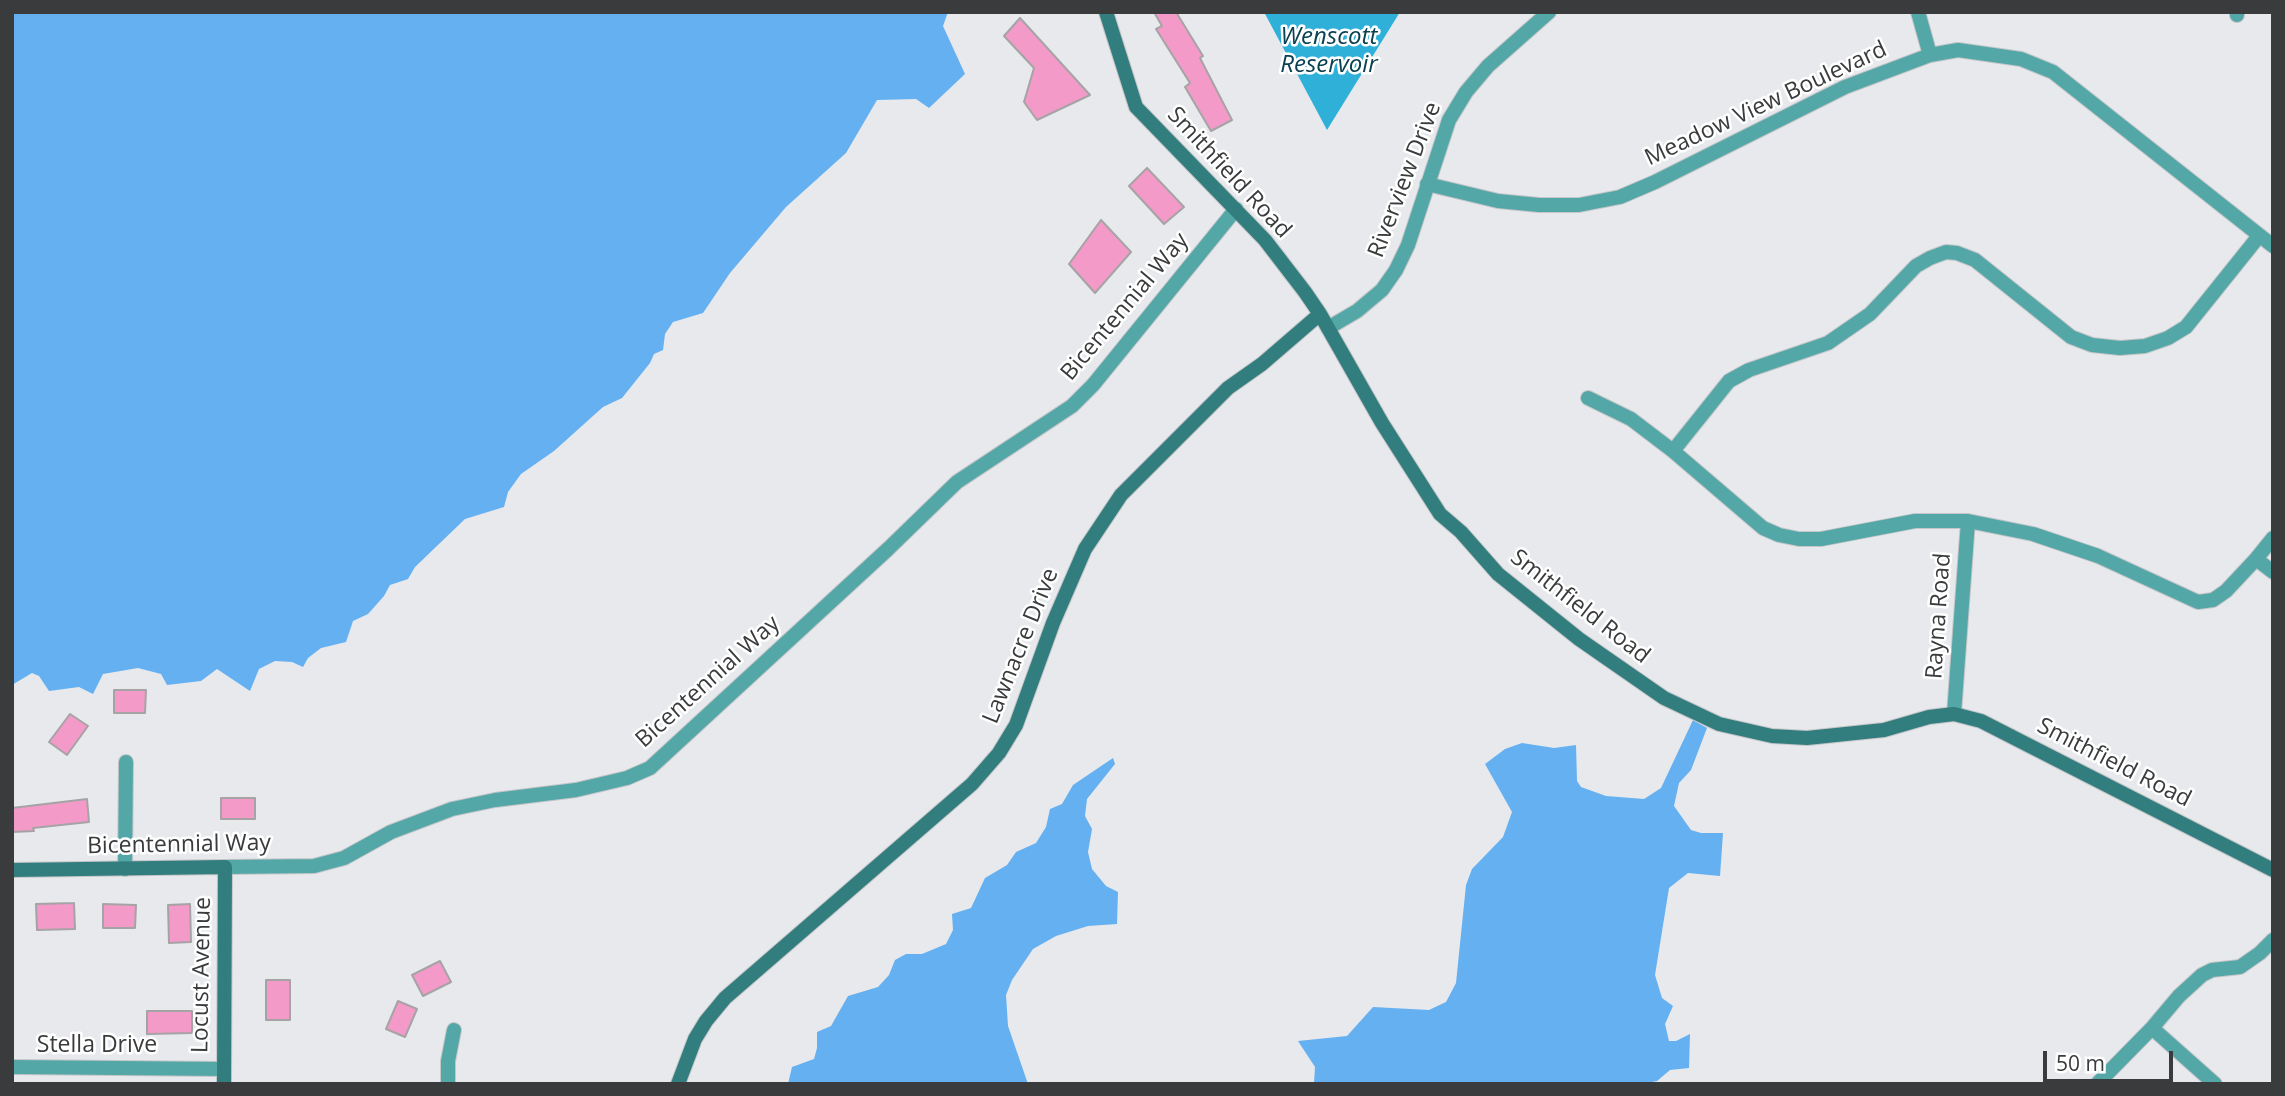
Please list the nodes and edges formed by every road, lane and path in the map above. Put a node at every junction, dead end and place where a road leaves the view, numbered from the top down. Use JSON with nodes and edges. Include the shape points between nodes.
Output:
{"nodes":[{"id":1,"x":1106,"y":12,"type":"edge"},
{"id":2,"x":1549,"y":12,"type":"edge"},
{"id":3,"x":1918,"y":12,"type":"edge"},
{"id":4,"x":1930,"y":55,"type":"junction"},
{"id":5,"x":1427,"y":184,"type":"junction"},
{"id":6,"x":1236,"y":209,"type":"junction"},
{"id":7,"x":2259,"y":236,"type":"junction"},
{"id":8,"x":2273,"y":246,"type":"edge"},
{"id":9,"x":1320,"y":314,"type":"junction"},
{"id":10,"x":1328,"y":328,"type":"junction"},
{"id":11,"x":1588,"y":398,"type":"dead end"},
{"id":12,"x":1673,"y":451,"type":"junction"},
{"id":13,"x":1968,"y":521,"type":"junction"},
{"id":14,"x":2273,"y":538,"type":"edge"},
{"id":15,"x":2256,"y":559,"type":"junction"},
{"id":16,"x":2273,"y":572,"type":"edge"},
{"id":17,"x":1954,"y":714,"type":"junction"},
{"id":18,"x":126,"y":762,"type":"dead end"},
{"id":19,"x":225,"y":867,"type":"junction"},
{"id":20,"x":125,"y":869,"type":"junction"},
{"id":21,"x":12,"y":870,"type":"edge"},
{"id":22,"x":2273,"y":870,"type":"edge"},
{"id":23,"x":2273,"y":940,"type":"edge"},
{"id":24,"x":2152,"y":1028,"type":"junction"},
{"id":25,"x":454,"y":1030,"type":"dead end"},
{"id":26,"x":12,"y":1067,"type":"edge"},
{"id":27,"x":223,"y":1076,"type":"edge"},
{"id":28,"x":448,"y":1084,"type":"edge"},
{"id":29,"x":678,"y":1084,"type":"edge"},
{"id":30,"x":2097,"y":1084,"type":"edge"},
{"id":31,"x":2215,"y":1084,"type":"edge"}],
"edges":[{"from":1,"to":6,"type":"street","name":"Smithfield Road","via":[[1136,107]]},
{"from":2,"to":5,"type":"street","name":"Riverview Drive","via":[[1466,92],[1449,120]]},
{"from":3,"to":4,"type":"street"},
{"from":4,"to":5,"type":"street","name":"Meadow View Boulevard","via":[[1844,87],[1620,197],[1579,205],[1539,205]]},
{"from":4,"to":7,"type":"street","name":"Meadow View Boulevard","via":[[1958,50],[1994,54],[2053,72]]},
{"from":5,"to":10,"type":"street","name":"Riverview Drive","via":[[1396,270],[1382,290]]},
{"from":6,"to":9,"type":"street","name":"Smithfield Road"},
{"from":6,"to":19,"type":"street","name":"Bicentennial Way","via":[[1072,407],[957,482],[650,768],[576,790],[452,809],[391,832],[344,858],[314,866]]},
{"from":7,"to":8,"type":"street","name":"Meadow View Boulevard"},
{"from":7,"to":12,"type":"street","via":[[2186,327],[2145,346],[2120,348],[2071,337],[1975,260],[1946,252],[1916,266],[1870,314],[1828,343],[1749,370],[1729,382]]},
{"from":9,"to":10,"type":"street","name":"Smithfield Road"},
{"from":9,"to":29,"type":"street","name":"Lawnacre Drive","via":[[1228,387],[1121,495],[1085,549],[1052,623],[1016,725],[999,753],[972,784],[725,998],[695,1039]]},
{"from":10,"to":17,"type":"street","name":"Smithfield Road","via":[[1440,514],[1498,574],[1579,639],[1664,698],[1719,724],[1772,736],[1807,738],[1885,730]]},
{"from":11,"to":12,"type":"street","via":[[1631,419]]},
{"from":12,"to":13,"type":"street","via":[[1763,528],[1799,540],[1821,540],[1914,521]]},
{"from":13,"to":15,"type":"street","via":[[2034,534],[2098,556],[2198,601],[2213,600],[2226,591]]},
{"from":13,"to":17,"type":"street","name":"Rayna Road"},
{"from":14,"to":15,"type":"street"},
{"from":15,"to":16,"type":"street"},
{"from":17,"to":22,"type":"street","name":"Smithfield Road","via":[[2026,742]]},
{"from":18,"to":20,"type":"street"},
{"from":19,"to":20,"type":"street","name":"Bicentennial Way"},
{"from":19,"to":27,"type":"street","name":"Locust Avenue"},
{"from":20,"to":21,"type":"street","name":"Bicentennial Way"},
{"from":23,"to":24,"type":"street","via":[[2240,967],[2202,975]]},
{"from":24,"to":30,"type":"street"},
{"from":24,"to":31,"type":"street"},
{"from":25,"to":28,"type":"street"},
{"from":26,"to":27,"type":"street","name":"Stella Drive"}]}
